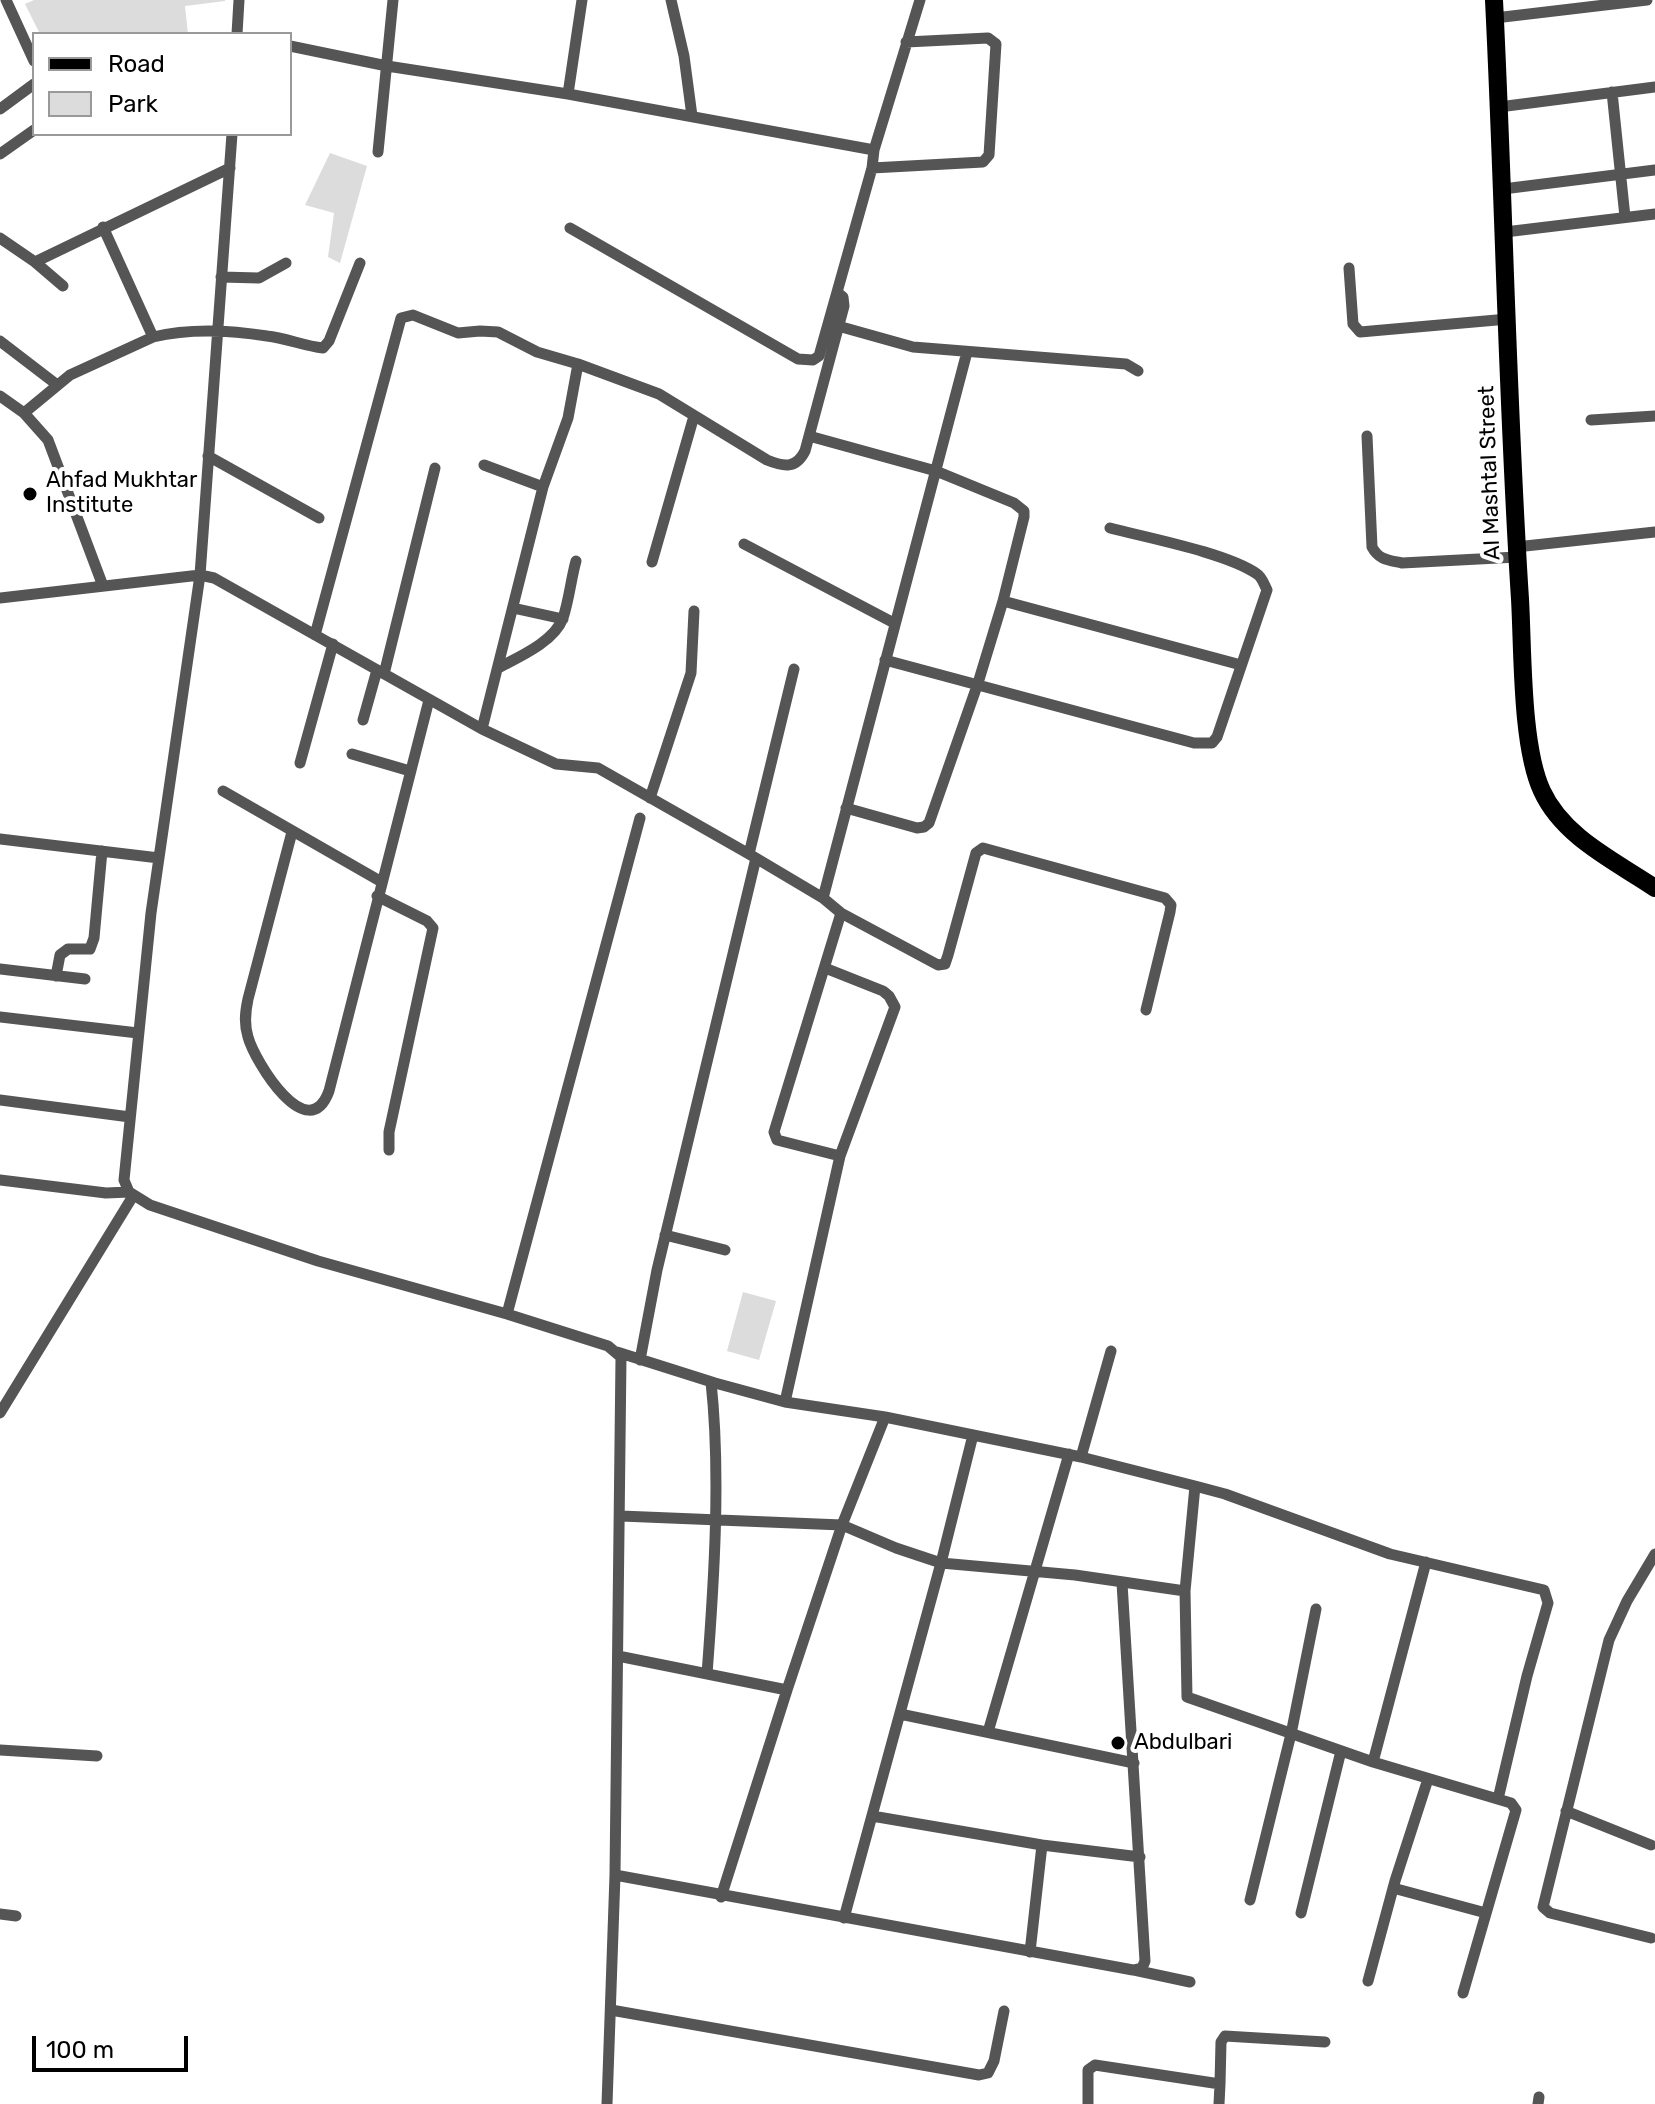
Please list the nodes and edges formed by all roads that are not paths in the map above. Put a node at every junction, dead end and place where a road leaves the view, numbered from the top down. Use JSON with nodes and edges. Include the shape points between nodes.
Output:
{"nodes":[{"id":1,"x":6,"y":0,"type":"edge"},
{"id":2,"x":239,"y":0,"type":"edge"},
{"id":3,"x":393,"y":0,"type":"edge"},
{"id":4,"x":582,"y":0,"type":"edge"},
{"id":5,"x":671,"y":0,"type":"edge"},
{"id":6,"x":920,"y":0,"type":"edge"},
{"id":7,"x":1647,"y":0,"type":"edge"},
{"id":8,"x":1494,"y":9,"type":"edge"},
{"id":9,"x":237,"y":32,"type":"edge"},
{"id":10,"x":906,"y":42,"type":"junction"},
{"id":11,"x":292,"y":46,"type":"edge"},
{"id":12,"x":32,"y":57,"type":"edge"},
{"id":13,"x":387,"y":66,"type":"junction"},
{"id":14,"x":32,"y":85,"type":"edge"},
{"id":15,"x":1655,"y":87,"type":"edge"},
{"id":16,"x":1612,"y":92,"type":"junction"},
{"id":17,"x":568,"y":94,"type":"junction"},
{"id":18,"x":1499,"y":107,"type":"junction"},
{"id":19,"x":0,"y":109,"type":"edge"},
{"id":20,"x":692,"y":116,"type":"junction"},
{"id":21,"x":32,"y":131,"type":"edge"},
{"id":22,"x":232,"y":136,"type":"edge"},
{"id":23,"x":874,"y":150,"type":"junction"},
{"id":24,"x":378,"y":152,"type":"dead end"},
{"id":25,"x":0,"y":154,"type":"edge"},
{"id":26,"x":230,"y":168,"type":"junction"},
{"id":27,"x":872,"y":168,"type":"junction"},
{"id":28,"x":1655,"y":170,"type":"edge"},
{"id":29,"x":1620,"y":174,"type":"junction"},
{"id":30,"x":1503,"y":189,"type":"junction"},
{"id":31,"x":1655,"y":214,"type":"edge"},
{"id":32,"x":1625,"y":217,"type":"junction"},
{"id":33,"x":103,"y":227,"type":"junction"},
{"id":34,"x":570,"y":228,"type":"dead end"},
{"id":35,"x":1505,"y":232,"type":"junction"},
{"id":36,"x":0,"y":238,"type":"edge"},
{"id":37,"x":35,"y":262,"type":"junction"},
{"id":38,"x":286,"y":263,"type":"dead end"},
{"id":39,"x":360,"y":263,"type":"dead end"},
{"id":40,"x":1349,"y":268,"type":"dead end"},
{"id":41,"x":221,"y":277,"type":"junction"},
{"id":42,"x":63,"y":286,"type":"dead end"},
{"id":43,"x":838,"y":293,"type":"junction"},
{"id":44,"x":1508,"y":319,"type":"junction"},
{"id":45,"x":838,"y":326,"type":"junction"},
{"id":46,"x":217,"y":331,"type":"junction"},
{"id":47,"x":153,"y":337,"type":"junction"},
{"id":48,"x":0,"y":341,"type":"edge"},
{"id":49,"x":967,"y":352,"type":"junction"},
{"id":50,"x":578,"y":364,"type":"junction"},
{"id":51,"x":1138,"y":371,"type":"dead end"},
{"id":52,"x":56,"y":384,"type":"junction"},
{"id":53,"x":0,"y":396,"type":"edge"},
{"id":54,"x":24,"y":413,"type":"junction"},
{"id":55,"x":694,"y":416,"type":"junction"},
{"id":56,"x":1655,"y":416,"type":"edge"},
{"id":57,"x":1591,"y":420,"type":"dead end"},
{"id":58,"x":809,"y":436,"type":"junction"},
{"id":59,"x":1367,"y":436,"type":"dead end"},
{"id":60,"x":208,"y":456,"type":"junction"},
{"id":61,"x":484,"y":465,"type":"dead end"},
{"id":62,"x":435,"y":468,"type":"dead end"},
{"id":63,"x":936,"y":471,"type":"junction"},
{"id":64,"x":543,"y":487,"type":"junction"},
{"id":65,"x":319,"y":518,"type":"dead end"},
{"id":66,"x":1110,"y":528,"type":"dead end"},
{"id":67,"x":1655,"y":532,"type":"edge"},
{"id":68,"x":744,"y":544,"type":"dead end"},
{"id":69,"x":1517,"y":552,"type":"junction"},
{"id":70,"x":576,"y":561,"type":"dead end"},
{"id":71,"x":652,"y":562,"type":"dead end"},
{"id":72,"x":200,"y":575,"type":"junction"},
{"id":73,"x":103,"y":586,"type":"junction"},
{"id":74,"x":0,"y":598,"type":"edge"},
{"id":75,"x":1003,"y":601,"type":"junction"},
{"id":76,"x":513,"y":608,"type":"junction"},
{"id":77,"x":694,"y":611,"type":"dead end"},
{"id":78,"x":563,"y":619,"type":"junction"},
{"id":79,"x":894,"y":623,"type":"junction"},
{"id":80,"x":315,"y":635,"type":"junction"},
{"id":81,"x":333,"y":644,"type":"junction"},
{"id":82,"x":885,"y":660,"type":"junction"},
{"id":83,"x":1241,"y":665,"type":"junction"},
{"id":84,"x":498,"y":668,"type":"junction"},
{"id":85,"x":794,"y":669,"type":"dead end"},
{"id":86,"x":380,"y":672,"type":"junction"},
{"id":87,"x":978,"y":683,"type":"junction"},
{"id":88,"x":429,"y":700,"type":"junction"},
{"id":89,"x":363,"y":720,"type":"dead end"},
{"id":90,"x":482,"y":729,"type":"junction"},
{"id":91,"x":352,"y":754,"type":"dead end"},
{"id":92,"x":300,"y":763,"type":"dead end"},
{"id":93,"x":410,"y":771,"type":"junction"},
{"id":94,"x":223,"y":791,"type":"dead end"},
{"id":95,"x":650,"y":798,"type":"junction"},
{"id":96,"x":846,"y":808,"type":"junction"},
{"id":97,"x":640,"y":818,"type":"dead end"},
{"id":98,"x":292,"y":832,"type":"junction"},
{"id":99,"x":0,"y":839,"type":"edge"},
{"id":100,"x":102,"y":851,"type":"junction"},
{"id":101,"x":753,"y":856,"type":"junction"},
{"id":102,"x":159,"y":858,"type":"junction"},
{"id":103,"x":380,"y":881,"type":"junction"},
{"id":104,"x":1655,"y":888,"type":"edge"},
{"id":105,"x":377,"y":896,"type":"junction"},
{"id":106,"x":823,"y":898,"type":"junction"},
{"id":107,"x":841,"y":913,"type":"junction"},
{"id":108,"x":825,"y":968,"type":"junction"},
{"id":109,"x":0,"y":969,"type":"edge"},
{"id":110,"x":56,"y":976,"type":"junction"},
{"id":111,"x":85,"y":979,"type":"dead end"},
{"id":112,"x":1146,"y":1010,"type":"dead end"},
{"id":113,"x":0,"y":1017,"type":"edge"},
{"id":114,"x":138,"y":1033,"type":"junction"},
{"id":115,"x":0,"y":1100,"type":"edge"},
{"id":116,"x":130,"y":1117,"type":"junction"},
{"id":117,"x":389,"y":1150,"type":"dead end"},
{"id":118,"x":840,"y":1156,"type":"junction"},
{"id":119,"x":0,"y":1180,"type":"edge"},
{"id":120,"x":131,"y":1194,"type":"junction"},
{"id":121,"x":665,"y":1235,"type":"junction"},
{"id":122,"x":725,"y":1250,"type":"dead end"},
{"id":123,"x":507,"y":1314,"type":"junction"},
{"id":124,"x":1111,"y":1351,"type":"dead end"},
{"id":125,"x":617,"y":1352,"type":"junction"},
{"id":126,"x":640,"y":1360,"type":"junction"},
{"id":127,"x":711,"y":1382,"type":"junction"},
{"id":128,"x":785,"y":1402,"type":"junction"},
{"id":129,"x":0,"y":1413,"type":"edge"},
{"id":130,"x":885,"y":1417,"type":"junction"},
{"id":131,"x":973,"y":1435,"type":"junction"},
{"id":132,"x":1075,"y":1456,"type":"junction"},
{"id":133,"x":1195,"y":1486,"type":"junction"},
{"id":134,"x":621,"y":1516,"type":"junction"},
{"id":135,"x":714,"y":1522,"type":"junction"},
{"id":136,"x":842,"y":1525,"type":"junction"},
{"id":137,"x":1655,"y":1554,"type":"edge"},
{"id":138,"x":1426,"y":1562,"type":"junction"},
{"id":139,"x":941,"y":1563,"type":"junction"},
{"id":140,"x":1033,"y":1571,"type":"junction"},
{"id":141,"x":1122,"y":1583,"type":"junction"},
{"id":142,"x":1185,"y":1591,"type":"junction"},
{"id":143,"x":1316,"y":1609,"type":"dead end"},
{"id":144,"x":618,"y":1656,"type":"junction"},
{"id":145,"x":707,"y":1674,"type":"junction"},
{"id":146,"x":787,"y":1690,"type":"junction"},
{"id":147,"x":900,"y":1714,"type":"junction"},
{"id":148,"x":988,"y":1732,"type":"junction"},
{"id":149,"x":1291,"y":1734,"type":"junction"},
{"id":150,"x":0,"y":1750,"type":"edge"},
{"id":151,"x":1341,"y":1751,"type":"junction"},
{"id":152,"x":97,"y":1756,"type":"dead end"},
{"id":153,"x":1373,"y":1762,"type":"junction"},
{"id":154,"x":1134,"y":1763,"type":"junction"},
{"id":155,"x":1428,"y":1779,"type":"junction"},
{"id":156,"x":1498,"y":1799,"type":"junction"},
{"id":157,"x":1566,"y":1811,"type":"junction"},
{"id":158,"x":872,"y":1816,"type":"junction"},
{"id":159,"x":1042,"y":1845,"type":"junction"},
{"id":160,"x":1651,"y":1845,"type":"dead end"},
{"id":161,"x":1140,"y":1857,"type":"junction"},
{"id":162,"x":615,"y":1875,"type":"junction"},
{"id":163,"x":1393,"y":1888,"type":"junction"},
{"id":164,"x":721,"y":1897,"type":"junction"},
{"id":165,"x":1250,"y":1900,"type":"dead end"},
{"id":166,"x":1301,"y":1913,"type":"dead end"},
{"id":167,"x":1486,"y":1913,"type":"junction"},
{"id":168,"x":0,"y":1914,"type":"edge"},
{"id":169,"x":16,"y":1916,"type":"dead end"},
{"id":170,"x":844,"y":1918,"type":"junction"},
{"id":171,"x":1651,"y":1938,"type":"dead end"},
{"id":172,"x":1030,"y":1952,"type":"junction"},
{"id":173,"x":1133,"y":1970,"type":"junction"},
{"id":174,"x":1368,"y":1981,"type":"dead end"},
{"id":175,"x":1190,"y":1982,"type":"dead end"},
{"id":176,"x":1463,"y":1993,"type":"dead end"},
{"id":177,"x":611,"y":2010,"type":"junction"},
{"id":178,"x":1004,"y":2011,"type":"dead end"},
{"id":179,"x":1325,"y":2042,"type":"dead end"},
{"id":180,"x":1220,"y":2084,"type":"junction"},
{"id":181,"x":607,"y":2104,"type":"edge"},
{"id":182,"x":1088,"y":2104,"type":"edge"},
{"id":183,"x":1219,"y":2104,"type":"edge"}],
"edges":[{"from":1,"to":12,"type":"street"},
{"from":2,"to":9,"type":"street"},
{"from":3,"to":13,"type":"street"},
{"from":4,"to":17,"type":"street"},
{"from":5,"to":20,"type":"street"},
{"from":6,"to":10,"type":"street"},
{"from":7,"to":8,"type":"street"},
{"from":8,"to":18,"type":"main road","name":"Al Mashtal Street"},
{"from":10,"to":23,"type":"street"},
{"from":10,"to":27,"type":"street","via":[[988,38],[996,44],[989,155],[983,162]]},
{"from":11,"to":13,"type":"street"},
{"from":13,"to":17,"type":"street"},
{"from":13,"to":24,"type":"street"},
{"from":14,"to":19,"type":"street"},
{"from":15,"to":16,"type":"street"},
{"from":16,"to":18,"type":"street"},
{"from":16,"to":29,"type":"street"},
{"from":17,"to":20,"type":"street"},
{"from":18,"to":30,"type":"main road","name":"Al Mashtal Street"},
{"from":20,"to":23,"type":"street"},
{"from":21,"to":25,"type":"street"},
{"from":22,"to":26,"type":"street"},
{"from":23,"to":27,"type":"street"},
{"from":26,"to":33,"type":"street"},
{"from":26,"to":41,"type":"street"},
{"from":27,"to":43,"type":"street"},
{"from":28,"to":29,"type":"street"},
{"from":29,"to":30,"type":"street"},
{"from":29,"to":32,"type":"street"},
{"from":30,"to":35,"type":"main road","name":"Al Mashtal Street"},
{"from":31,"to":32,"type":"street"},
{"from":32,"to":35,"type":"street"},
{"from":33,"to":37,"type":"street"},
{"from":33,"to":47,"type":"street"},
{"from":34,"to":43,"type":"street","via":[[798,359],[819,356]]},
{"from":35,"to":44,"type":"main road","name":"Al Mashtal Street"},
{"from":36,"to":37,"type":"street"},
{"from":37,"to":42,"type":"street"},
{"from":38,"to":41,"type":"street","via":[[259,278]]},
{"from":39,"to":46,"type":"street","via":[[326,346]]},
{"from":40,"to":44,"type":"street","via":[[1353,324],[1360,332]]},
{"from":41,"to":46,"type":"street"},
{"from":43,"to":45,"type":"street","via":[[845,301]]},
{"from":44,"to":69,"type":"main road","name":"Al Mashtal Street"},
{"from":45,"to":49,"type":"street","via":[[913,347]]},
{"from":45,"to":58,"type":"street"},
{"from":46,"to":47,"type":"street"},
{"from":46,"to":60,"type":"street"},
{"from":47,"to":52,"type":"street"},
{"from":48,"to":52,"type":"street"},
{"from":49,"to":51,"type":"street","via":[[1126,364]]},
{"from":49,"to":63,"type":"street"},
{"from":50,"to":55,"type":"street","via":[[659,394]]},
{"from":50,"to":64,"type":"street","via":[[568,418]]},
{"from":50,"to":80,"type":"street","via":[[537,352],[498,332],[458,333],[413,315],[401,318]]},
{"from":52,"to":54,"type":"street"},
{"from":53,"to":54,"type":"street"},
{"from":54,"to":73,"type":"street","via":[[48,440]]},
{"from":55,"to":58,"type":"street","via":[[782,466],[801,459]]},
{"from":55,"to":71,"type":"street"},
{"from":56,"to":57,"type":"street"},
{"from":58,"to":63,"type":"street"},
{"from":59,"to":69,"type":"street","via":[[1372,547],[1383,560],[1402,563]]},
{"from":60,"to":65,"type":"street"},
{"from":60,"to":72,"type":"street"},
{"from":61,"to":64,"type":"street"},
{"from":62,"to":86,"type":"street"},
{"from":63,"to":75,"type":"street","via":[[1024,511]]},
{"from":63,"to":79,"type":"street"},
{"from":64,"to":76,"type":"street"},
{"from":66,"to":83,"type":"street","via":[[1210,555],[1259,575],[1267,590]]},
{"from":67,"to":69,"type":"street"},
{"from":68,"to":79,"type":"street"},
{"from":69,"to":104,"type":"main road","name":"Al Mashtal Street","via":[[1526,707],[1541,790],[1557,818],[1577,836]]},
{"from":70,"to":78,"type":"street"},
{"from":72,"to":73,"type":"street"},
{"from":72,"to":80,"type":"street"},
{"from":72,"to":102,"type":"street"},
{"from":73,"to":74,"type":"street"},
{"from":75,"to":83,"type":"street"},
{"from":75,"to":87,"type":"street"},
{"from":76,"to":78,"type":"street"},
{"from":76,"to":84,"type":"street"},
{"from":77,"to":95,"type":"street","via":[[691,673]]},
{"from":78,"to":84,"type":"street","via":[[543,641]]},
{"from":79,"to":82,"type":"street"},
{"from":80,"to":81,"type":"street"},
{"from":81,"to":86,"type":"street"},
{"from":81,"to":92,"type":"street"},
{"from":82,"to":87,"type":"street"},
{"from":82,"to":96,"type":"street"},
{"from":83,"to":87,"type":"street","via":[[1217,737],[1206,745]]},
{"from":84,"to":90,"type":"street"},
{"from":85,"to":101,"type":"street"},
{"from":86,"to":88,"type":"street"},
{"from":86,"to":89,"type":"street"},
{"from":87,"to":96,"type":"street","via":[[929,823],[917,828]]},
{"from":88,"to":90,"type":"street"},
{"from":88,"to":93,"type":"street"},
{"from":90,"to":95,"type":"street","via":[[556,764],[593,766]]},
{"from":91,"to":93,"type":"street"},
{"from":93,"to":103,"type":"street"},
{"from":94,"to":98,"type":"street"},
{"from":95,"to":101,"type":"street"},
{"from":96,"to":106,"type":"street"},
{"from":97,"to":123,"type":"street"},
{"from":98,"to":103,"type":"street"},
{"from":98,"to":105,"type":"street","via":[[245,1019],[255,1058],[297,1107],[311,1110],[325,1101]]},
{"from":99,"to":100,"type":"street"},
{"from":100,"to":102,"type":"street"},
{"from":100,"to":110,"type":"street","via":[[90,949],[68,949],[60,955]]},
{"from":101,"to":106,"type":"street"},
{"from":101,"to":121,"type":"street"},
{"from":102,"to":114,"type":"street"},
{"from":103,"to":105,"type":"street"},
{"from":105,"to":117,"type":"street","via":[[433,928]]},
{"from":106,"to":107,"type":"street"},
{"from":107,"to":108,"type":"street"},
{"from":107,"to":112,"type":"street","via":[[930,962],[945,964],[976,853],[983,848],[1165,898],[1170,912]]},
{"from":108,"to":118,"type":"street","via":[[883,991],[895,1007]]},
{"from":108,"to":118,"type":"street","via":[[774,1132],[777,1140]]},
{"from":109,"to":110,"type":"street"},
{"from":110,"to":111,"type":"street"},
{"from":113,"to":114,"type":"street"},
{"from":114,"to":116,"type":"street"},
{"from":115,"to":116,"type":"street"},
{"from":116,"to":120,"type":"street","via":[[124,1171]]},
{"from":118,"to":128,"type":"street"},
{"from":119,"to":120,"type":"street"},
{"from":120,"to":123,"type":"street","via":[[318,1261]]},
{"from":120,"to":129,"type":"street"},
{"from":121,"to":122,"type":"street"},
{"from":121,"to":126,"type":"street"},
{"from":123,"to":125,"type":"street"},
{"from":124,"to":132,"type":"street"},
{"from":125,"to":126,"type":"street"},
{"from":125,"to":134,"type":"street"},
{"from":126,"to":127,"type":"street"},
{"from":127,"to":128,"type":"street"},
{"from":127,"to":135,"type":"street"},
{"from":128,"to":130,"type":"street"},
{"from":130,"to":131,"type":"street"},
{"from":130,"to":136,"type":"street"},
{"from":131,"to":132,"type":"street"},
{"from":131,"to":139,"type":"street"},
{"from":132,"to":133,"type":"street"},
{"from":132,"to":140,"type":"street"},
{"from":133,"to":138,"type":"street"},
{"from":133,"to":142,"type":"street"},
{"from":134,"to":135,"type":"street"},
{"from":134,"to":144,"type":"street"},
{"from":135,"to":136,"type":"street"},
{"from":135,"to":145,"type":"street"},
{"from":136,"to":139,"type":"street"},
{"from":136,"to":146,"type":"street"},
{"from":137,"to":157,"type":"street","via":[[1609,1640]]},
{"from":138,"to":153,"type":"street"},
{"from":138,"to":156,"type":"street","via":[[1539,1587],[1547,1594]]},
{"from":139,"to":140,"type":"street"},
{"from":139,"to":147,"type":"street"},
{"from":140,"to":141,"type":"street"},
{"from":140,"to":148,"type":"street"},
{"from":141,"to":142,"type":"street"},
{"from":141,"to":154,"type":"street"},
{"from":142,"to":149,"type":"street","via":[[1187,1697]]},
{"from":143,"to":149,"type":"street"},
{"from":144,"to":145,"type":"street"},
{"from":144,"to":162,"type":"street"},
{"from":145,"to":146,"type":"street"},
{"from":146,"to":164,"type":"street"},
{"from":147,"to":148,"type":"street"},
{"from":147,"to":158,"type":"street"},
{"from":148,"to":154,"type":"street"},
{"from":149,"to":151,"type":"street"},
{"from":149,"to":165,"type":"street"},
{"from":150,"to":152,"type":"street"},
{"from":151,"to":153,"type":"street"},
{"from":151,"to":166,"type":"street"},
{"from":153,"to":155,"type":"street"},
{"from":154,"to":161,"type":"street"},
{"from":155,"to":156,"type":"street"},
{"from":155,"to":163,"type":"street"},
{"from":156,"to":167,"type":"street","via":[[1516,1810]]},
{"from":157,"to":160,"type":"street"},
{"from":157,"to":171,"type":"street","via":[[1543,1901],[1545,1911]]},
{"from":158,"to":159,"type":"street"},
{"from":158,"to":170,"type":"street"},
{"from":159,"to":161,"type":"street"},
{"from":159,"to":172,"type":"street"},
{"from":161,"to":173,"type":"street","via":[[1145,1961]]},
{"from":162,"to":164,"type":"street"},
{"from":162,"to":177,"type":"street"},
{"from":163,"to":167,"type":"street"},
{"from":163,"to":174,"type":"street"},
{"from":164,"to":170,"type":"street"},
{"from":167,"to":176,"type":"street"},
{"from":168,"to":169,"type":"street"},
{"from":170,"to":172,"type":"street"},
{"from":172,"to":173,"type":"street"},
{"from":173,"to":175,"type":"street"},
{"from":177,"to":178,"type":"street","via":[[979,2075],[992,2067]]},
{"from":177,"to":181,"type":"street"},
{"from":179,"to":180,"type":"street","via":[[1225,2036]]},
{"from":180,"to":182,"type":"street","via":[[1095,2065],[1088,2070]]},
{"from":180,"to":183,"type":"street"}]}
